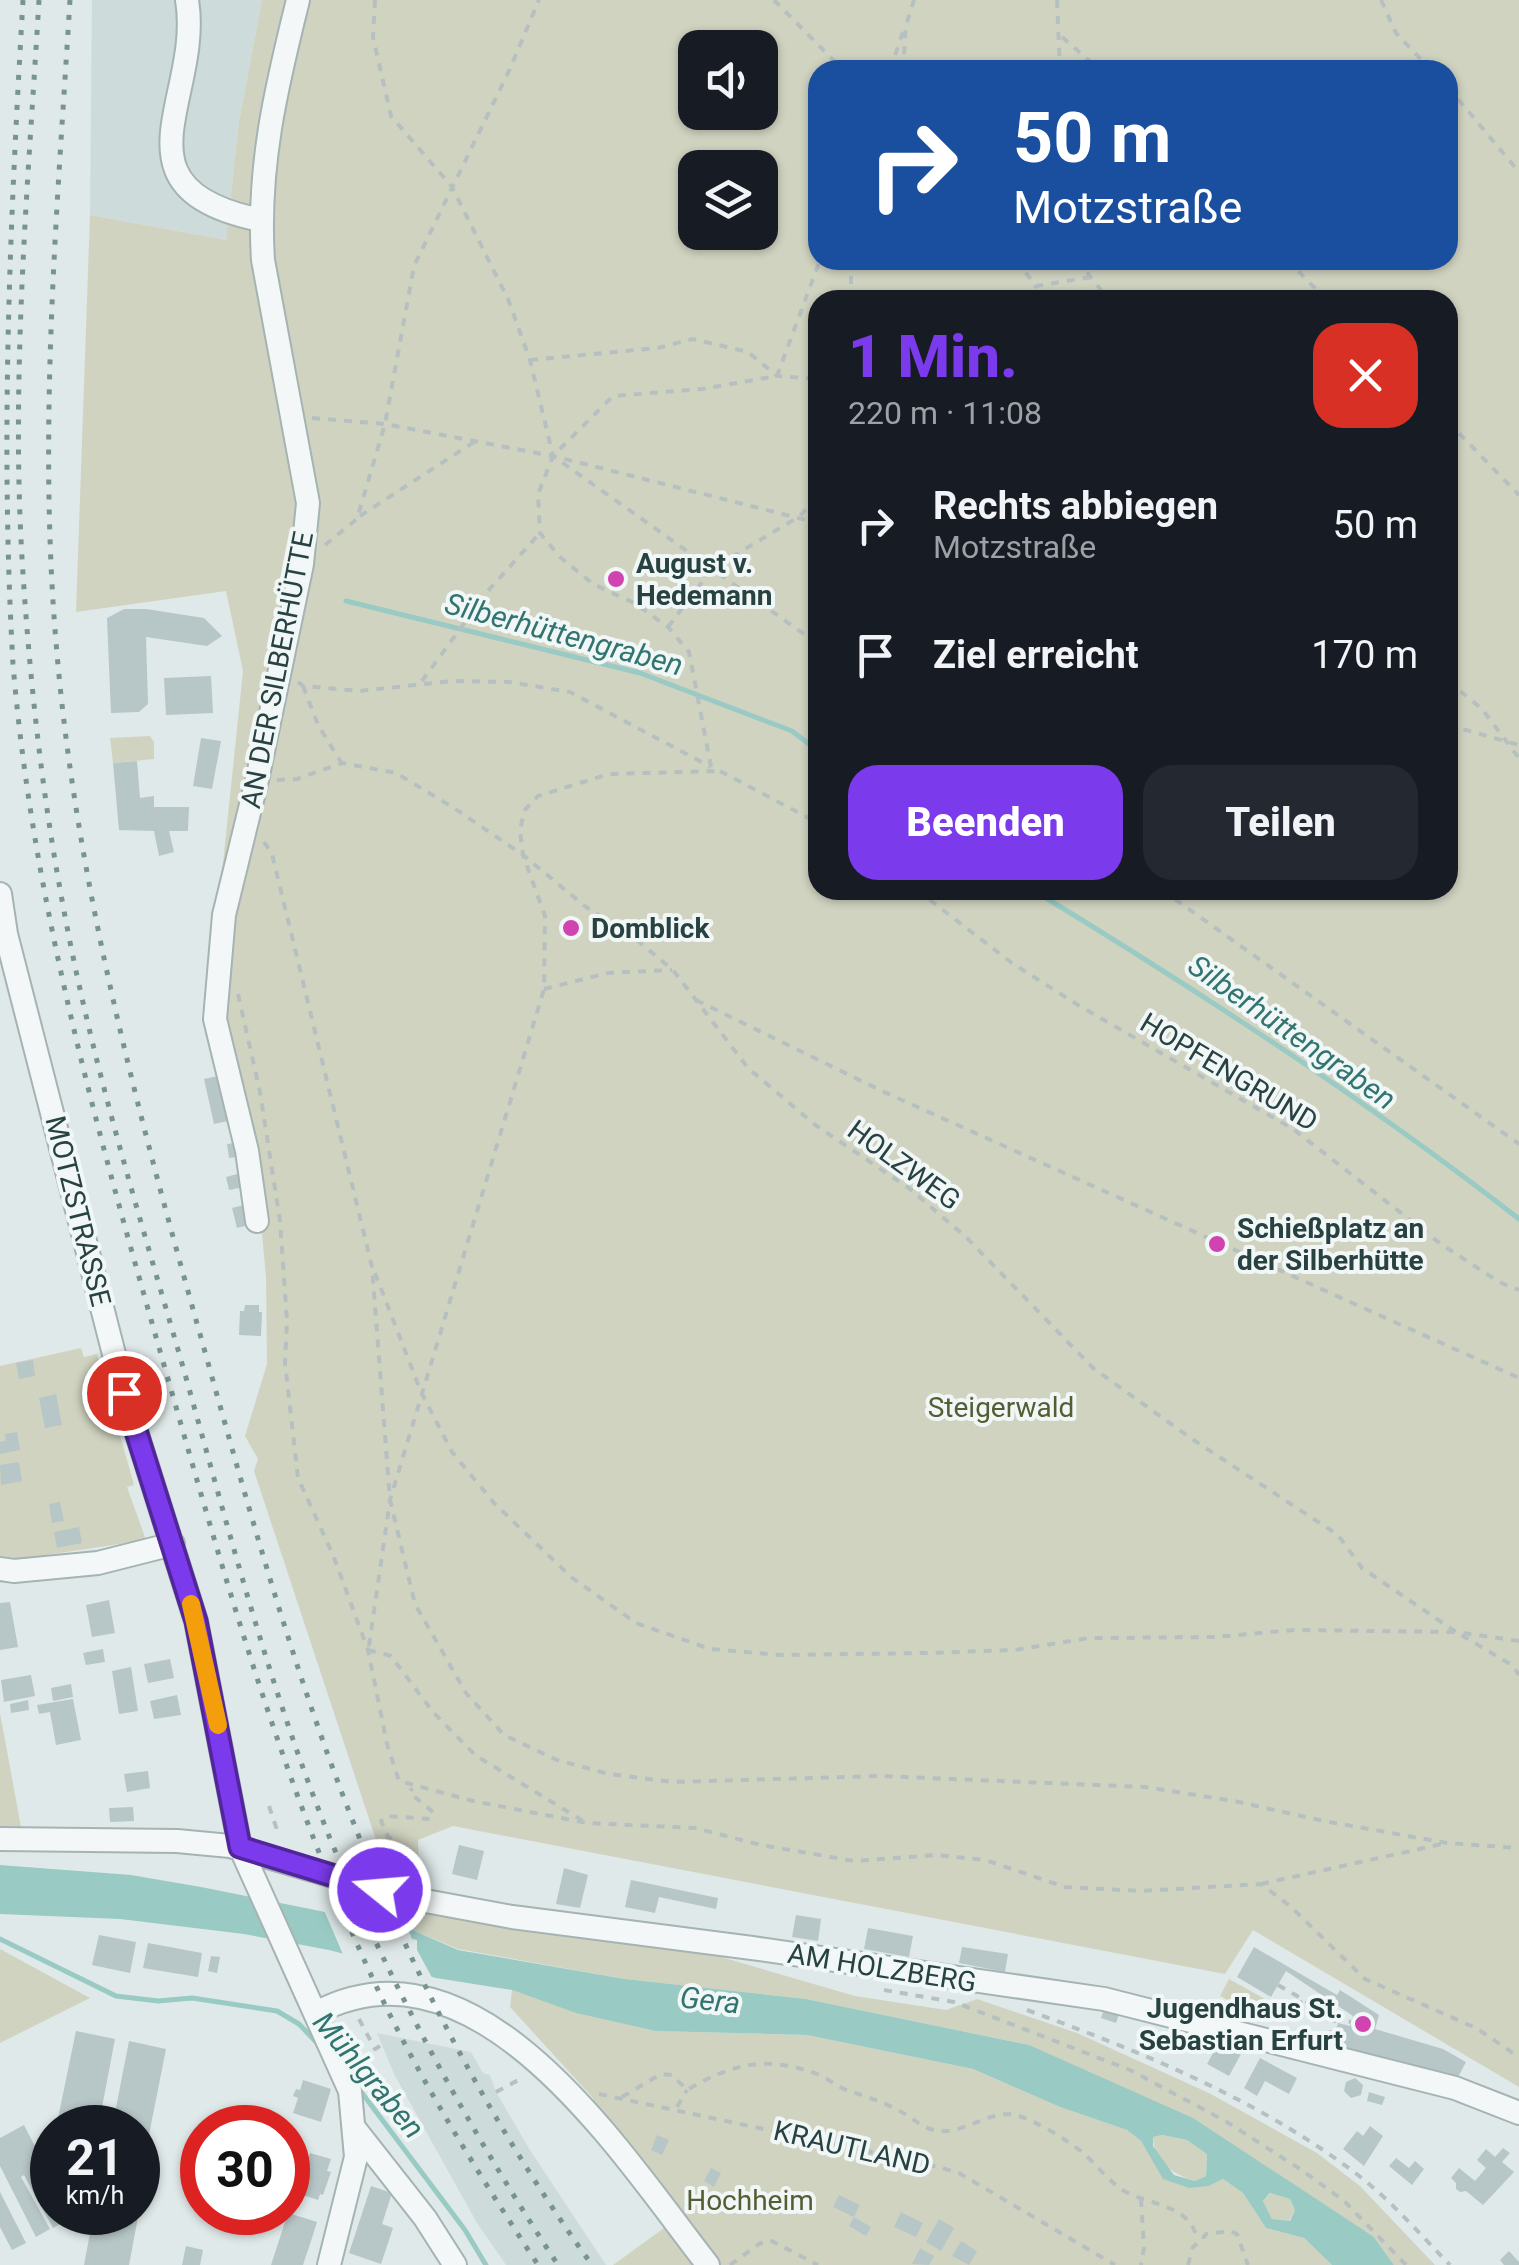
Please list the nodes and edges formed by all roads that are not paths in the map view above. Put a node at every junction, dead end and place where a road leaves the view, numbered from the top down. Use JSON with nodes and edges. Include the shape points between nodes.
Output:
{"nodes":[{"id":1,"x":187,"y":0,"type":"edge"},
{"id":2,"x":298,"y":0,"type":"edge"},
{"id":3,"x":260,"y":220,"type":"junction"},
{"id":4,"x":0,"y":894,"type":"edge"},
{"id":5,"x":3,"y":935,"type":"edge"},
{"id":6,"x":256,"y":1220,"type":"dead end"},
{"id":7,"x":172,"y":1544,"type":"junction"},
{"id":8,"x":0,"y":1569,"type":"edge"},
{"id":9,"x":0,"y":1839,"type":"edge"},
{"id":10,"x":240,"y":1847,"type":"junction"},
{"id":11,"x":316,"y":2013,"type":"junction"},
{"id":12,"x":1519,"y":2113,"type":"edge"},
{"id":13,"x":356,"y":2128,"type":"junction"},
{"id":14,"x":329,"y":2265,"type":"edge"},
{"id":15,"x":454,"y":2265,"type":"edge"},
{"id":16,"x":708,"y":2265,"type":"edge"}],
"edges":[{"from":1,"to":3,"type":"street","via":[[191,36],[171,152],[191,193]]},
{"from":2,"to":3,"type":"street","name":"AN DER SILBERHÜTTE","via":[[264,148]]},
{"from":3,"to":6,"type":"street","name":"AN DER SILBERHÜTTE","via":[[308,502],[302,564],[222,928],[215,1019]]},
{"from":4,"to":5,"type":"street","name":"MOTZSTRASSE"},
{"from":5,"to":7,"type":"street","name":"MOTZSTRASSE","via":[[124,1393]]},
{"from":7,"to":8,"type":"street","via":[[98,1563]]},
{"from":7,"to":10,"type":"street","name":"MOTZSTRASSE","via":[[200,1639]]},
{"from":9,"to":10,"type":"street","name":"AM HOLZBERG"},
{"from":10,"to":11,"type":"street","name":"MOTZSTRASSE"},
{"from":10,"to":12,"type":"street","name":"AM HOLZBERG","via":[[404,1897],[512,1917],[1104,1999],[1456,2088]]},
{"from":11,"to":13,"type":"street","name":"MOTZSTRASSE","via":[[350,2091]]},
{"from":11,"to":16,"type":"street","via":[[348,1997],[400,1992],[452,2004],[494,2029],[567,2090]]},
{"from":13,"to":14,"type":"street","via":[[353,2174]]},
{"from":13,"to":15,"type":"street"}]}
